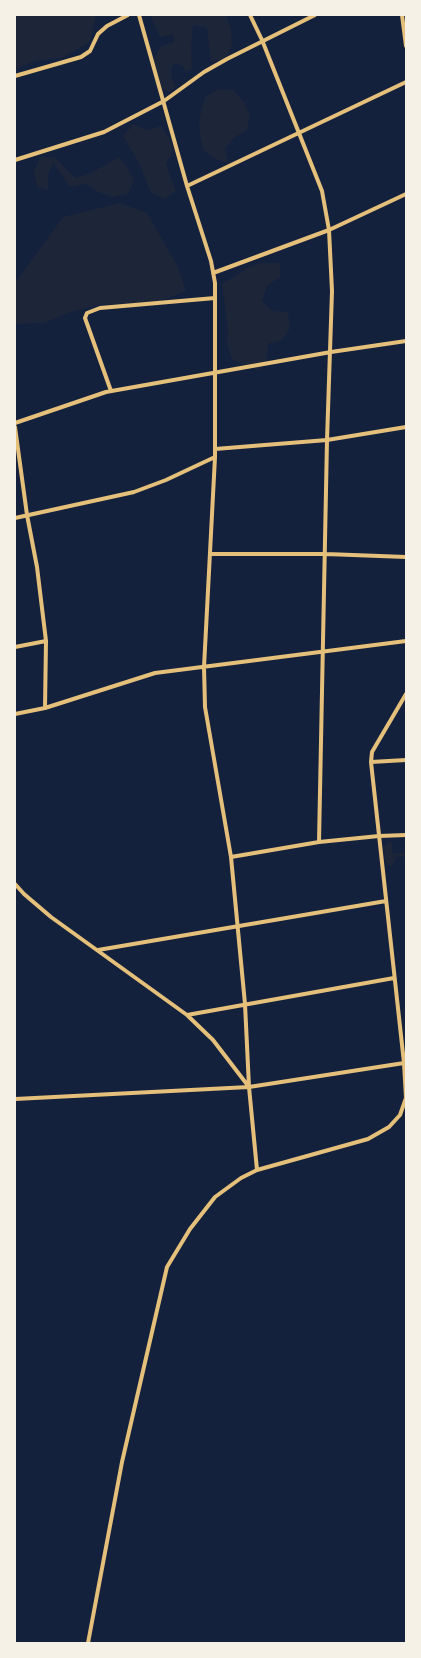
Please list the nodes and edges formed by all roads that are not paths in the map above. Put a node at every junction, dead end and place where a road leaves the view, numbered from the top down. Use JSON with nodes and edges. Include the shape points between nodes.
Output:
{"nodes":[{"id":1,"x":128,"y":15,"type":"edge"},
{"id":2,"x":139,"y":15,"type":"edge"},
{"id":3,"x":250,"y":15,"type":"edge"},
{"id":4,"x":315,"y":15,"type":"edge"},
{"id":5,"x":402,"y":15,"type":"edge"},
{"id":6,"x":262,"y":40,"type":"junction"},
{"id":7,"x":406,"y":46,"type":"edge"},
{"id":8,"x":15,"y":76,"type":"edge"},
{"id":9,"x":406,"y":82,"type":"edge"},
{"id":10,"x":164,"y":101,"type":"junction"},
{"id":11,"x":299,"y":134,"type":"junction"},
{"id":12,"x":15,"y":160,"type":"edge"},
{"id":13,"x":188,"y":186,"type":"junction"},
{"id":14,"x":406,"y":194,"type":"edge"},
{"id":15,"x":329,"y":230,"type":"junction"},
{"id":16,"x":213,"y":273,"type":"junction"},
{"id":17,"x":214,"y":298,"type":"junction"},
{"id":18,"x":406,"y":341,"type":"edge"},
{"id":19,"x":331,"y":352,"type":"junction"},
{"id":20,"x":214,"y":373,"type":"junction"},
{"id":21,"x":111,"y":391,"type":"junction"},
{"id":22,"x":15,"y":423,"type":"edge"},
{"id":23,"x":15,"y":427,"type":"edge"},
{"id":24,"x":406,"y":427,"type":"edge"},
{"id":25,"x":327,"y":440,"type":"junction"},
{"id":26,"x":215,"y":449,"type":"junction"},
{"id":27,"x":215,"y":457,"type":"junction"},
{"id":28,"x":28,"y":515,"type":"junction"},
{"id":29,"x":15,"y":518,"type":"edge"},
{"id":30,"x":211,"y":554,"type":"junction"},
{"id":31,"x":326,"y":554,"type":"junction"},
{"id":32,"x":406,"y":557,"type":"edge"},
{"id":33,"x":46,"y":641,"type":"junction"},
{"id":34,"x":406,"y":641,"type":"edge"},
{"id":35,"x":15,"y":647,"type":"edge"},
{"id":36,"x":324,"y":652,"type":"junction"},
{"id":37,"x":204,"y":667,"type":"junction"},
{"id":38,"x":406,"y":694,"type":"edge"},
{"id":39,"x":45,"y":708,"type":"junction"},
{"id":40,"x":15,"y":714,"type":"edge"},
{"id":41,"x":406,"y":760,"type":"edge"},
{"id":42,"x":371,"y":762,"type":"junction"},
{"id":43,"x":406,"y":835,"type":"edge"},
{"id":44,"x":379,"y":836,"type":"junction"},
{"id":45,"x":320,"y":842,"type":"junction"},
{"id":46,"x":231,"y":857,"type":"junction"},
{"id":47,"x":15,"y":884,"type":"edge"},
{"id":48,"x":386,"y":901,"type":"junction"},
{"id":49,"x":238,"y":927,"type":"junction"},
{"id":50,"x":98,"y":950,"type":"junction"},
{"id":51,"x":394,"y":978,"type":"junction"},
{"id":52,"x":245,"y":1004,"type":"junction"},
{"id":53,"x":187,"y":1015,"type":"junction"},
{"id":54,"x":404,"y":1063,"type":"junction"},
{"id":55,"x":249,"y":1087,"type":"junction"},
{"id":56,"x":15,"y":1099,"type":"edge"},
{"id":57,"x":257,"y":1170,"type":"junction"},
{"id":58,"x":88,"y":1643,"type":"edge"}],
"edges":[{"from":1,"to":8,"type":"street","via":[[98,34],[90,51],[81,57]]},
{"from":2,"to":10,"type":"street"},
{"from":3,"to":6,"type":"street"},
{"from":4,"to":6,"type":"street"},
{"from":5,"to":7,"type":"street"},
{"from":6,"to":10,"type":"street","via":[[204,72]]},
{"from":6,"to":11,"type":"street"},
{"from":9,"to":11,"type":"street"},
{"from":10,"to":12,"type":"street","via":[[104,132]]},
{"from":10,"to":13,"type":"street"},
{"from":11,"to":13,"type":"street"},
{"from":11,"to":15,"type":"street","via":[[322,191]]},
{"from":13,"to":16,"type":"street"},
{"from":14,"to":15,"type":"street"},
{"from":15,"to":16,"type":"street"},
{"from":15,"to":19,"type":"street"},
{"from":16,"to":17,"type":"street"},
{"from":17,"to":20,"type":"street"},
{"from":17,"to":21,"type":"street","via":[[100,308],[88,313],[85,318]]},
{"from":18,"to":19,"type":"street"},
{"from":19,"to":20,"type":"street"},
{"from":19,"to":25,"type":"street"},
{"from":20,"to":21,"type":"street"},
{"from":20,"to":26,"type":"street"},
{"from":21,"to":22,"type":"street"},
{"from":23,"to":28,"type":"street"},
{"from":24,"to":25,"type":"street"},
{"from":25,"to":26,"type":"street"},
{"from":25,"to":31,"type":"street"},
{"from":26,"to":27,"type":"street"},
{"from":27,"to":28,"type":"street","via":[[134,492]]},
{"from":27,"to":30,"type":"street"},
{"from":28,"to":29,"type":"street"},
{"from":28,"to":33,"type":"street"},
{"from":30,"to":31,"type":"street"},
{"from":30,"to":37,"type":"street"},
{"from":31,"to":32,"type":"street"},
{"from":31,"to":36,"type":"street"},
{"from":33,"to":35,"type":"street"},
{"from":33,"to":39,"type":"street"},
{"from":34,"to":36,"type":"street"},
{"from":36,"to":37,"type":"street"},
{"from":36,"to":45,"type":"street"},
{"from":37,"to":39,"type":"street","via":[[155,673]]},
{"from":37,"to":46,"type":"street","via":[[204,707]]},
{"from":38,"to":42,"type":"street","via":[[372,752]]},
{"from":39,"to":40,"type":"street"},
{"from":41,"to":42,"type":"street"},
{"from":42,"to":44,"type":"street"},
{"from":43,"to":44,"type":"street"},
{"from":44,"to":45,"type":"street"},
{"from":44,"to":48,"type":"street"},
{"from":45,"to":46,"type":"street"},
{"from":46,"to":49,"type":"street"},
{"from":47,"to":50,"type":"street","via":[[51,917]]},
{"from":48,"to":49,"type":"street"},
{"from":48,"to":51,"type":"street"},
{"from":49,"to":50,"type":"street"},
{"from":49,"to":52,"type":"street"},
{"from":50,"to":53,"type":"street"},
{"from":51,"to":52,"type":"street"},
{"from":51,"to":54,"type":"street"},
{"from":52,"to":53,"type":"street"},
{"from":52,"to":55,"type":"street"},
{"from":53,"to":55,"type":"street","via":[[213,1040]]},
{"from":54,"to":55,"type":"street"},
{"from":54,"to":57,"type":"street","via":[[406,1098],[400,1114],[389,1127],[368,1139]]},
{"from":55,"to":56,"type":"street"},
{"from":55,"to":57,"type":"street"},
{"from":57,"to":58,"type":"street","via":[[215,1197],[190,1229],[167,1267],[122,1462]]}]}
